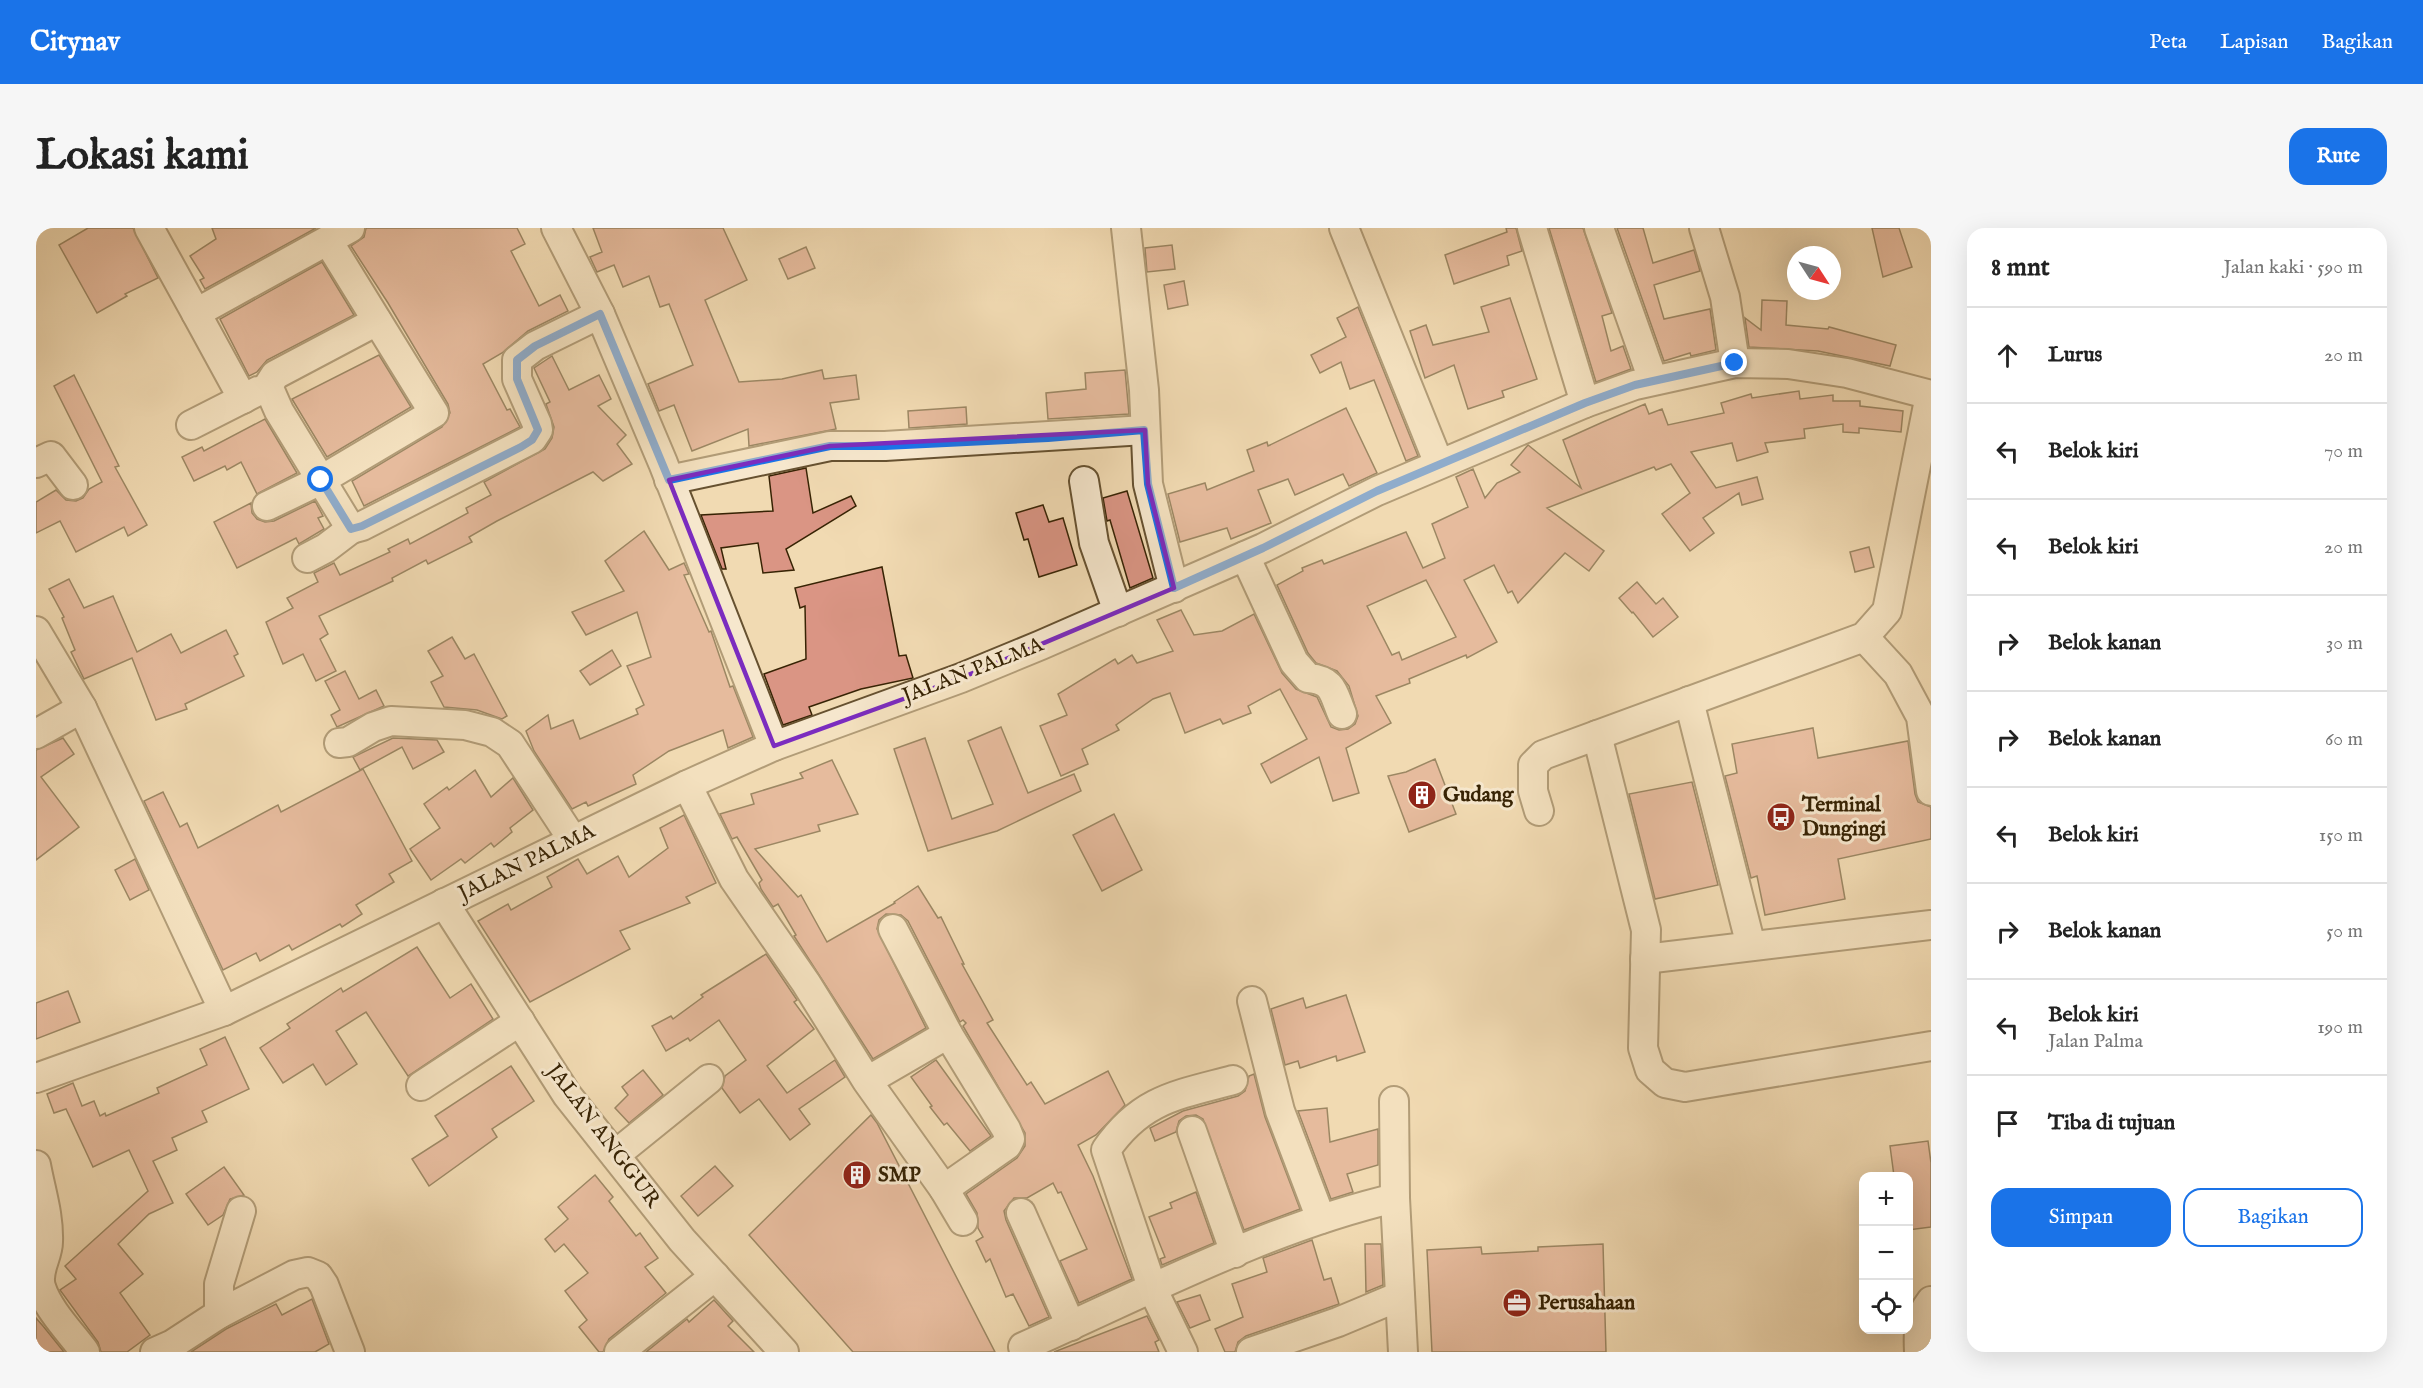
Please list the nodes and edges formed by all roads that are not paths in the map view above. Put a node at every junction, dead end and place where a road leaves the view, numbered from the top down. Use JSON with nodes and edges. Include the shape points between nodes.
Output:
{"nodes":[{"id":1,"x":149,"y":228,"type":"edge"},
{"id":2,"x":556,"y":228,"type":"edge"},
{"id":3,"x":1126,"y":228,"type":"edge"},
{"id":4,"x":1344,"y":228,"type":"edge"},
{"id":5,"x":1532,"y":228,"type":"edge"},
{"id":6,"x":1599,"y":228,"type":"edge"},
{"id":7,"x":1704,"y":228,"type":"edge"},
{"id":8,"x":339,"y":235,"type":"edge"},
{"id":9,"x":196,"y":313,"type":"junction"},
{"id":10,"x":600,"y":314,"type":"junction"},
{"id":11,"x":376,"y":321,"type":"junction"},
{"id":12,"x":1735,"y":363,"type":"junction"},
{"id":13,"x":1653,"y":380,"type":"junction"},
{"id":14,"x":268,"y":386,"type":"junction"},
{"id":15,"x":1931,"y":395,"type":"edge"},
{"id":16,"x":243,"y":399,"type":"junction"},
{"id":17,"x":1585,"y":403,"type":"junction"},
{"id":18,"x":191,"y":425,"type":"dead end"},
{"id":19,"x":1144,"y":430,"type":"junction"},
{"id":20,"x":36,"y":463,"type":"edge"},
{"id":21,"x":1438,"y":464,"type":"junction"},
{"id":22,"x":321,"y":480,"type":"junction"},
{"id":23,"x":669,"y":480,"type":"junction"},
{"id":24,"x":1084,"y":481,"type":"dead end"},
{"id":25,"x":73,"y":485,"type":"dead end"},
{"id":26,"x":267,"y":506,"type":"dead end"},
{"id":27,"x":351,"y":529,"type":"junction"},
{"id":28,"x":1245,"y":556,"type":"junction"},
{"id":29,"x":307,"y":558,"type":"dead end"},
{"id":30,"x":1174,"y":588,"type":"junction"},
{"id":31,"x":1118,"y":612,"type":"junction"},
{"id":32,"x":36,"y":632,"type":"edge"},
{"id":33,"x":1864,"y":637,"type":"junction"},
{"id":34,"x":1689,"y":701,"type":"junction"},
{"id":35,"x":82,"y":708,"type":"junction"},
{"id":36,"x":1342,"y":714,"type":"dead end"},
{"id":37,"x":36,"y":734,"type":"edge"},
{"id":38,"x":1597,"y":735,"type":"junction"},
{"id":39,"x":339,"y":743,"type":"dead end"},
{"id":40,"x":774,"y":746,"type":"junction"},
{"id":41,"x":687,"y":785,"type":"junction"},
{"id":42,"x":1931,"y":791,"type":"edge"},
{"id":43,"x":1539,"y":811,"type":"dead end"},
{"id":44,"x":573,"y":840,"type":"junction"},
{"id":45,"x":444,"y":903,"type":"junction"},
{"id":46,"x":1931,"y":924,"type":"edge"},
{"id":47,"x":892,"y":929,"type":"dead end"},
{"id":48,"x":1751,"y":946,"type":"junction"},
{"id":49,"x":1645,"y":959,"type":"junction"},
{"id":50,"x":1252,"y":1001,"type":"dead end"},
{"id":51,"x":224,"y":1011,"type":"junction"},
{"id":52,"x":520,"y":1021,"type":"junction"},
{"id":53,"x":948,"y":1034,"type":"junction"},
{"id":54,"x":1931,"y":1046,"type":"edge"},
{"id":55,"x":36,"y":1078,"type":"edge"},
{"id":56,"x":709,"y":1079,"type":"dead end"},
{"id":57,"x":1233,"y":1080,"type":"dead end"},
{"id":58,"x":867,"y":1081,"type":"junction"},
{"id":59,"x":421,"y":1086,"type":"dead end"},
{"id":60,"x":1394,"y":1101,"type":"dead end"},
{"id":61,"x":1192,"y":1131,"type":"dead end"},
{"id":62,"x":615,"y":1155,"type":"junction"},
{"id":63,"x":36,"y":1165,"type":"edge"},
{"id":64,"x":944,"y":1189,"type":"junction"},
{"id":65,"x":1395,"y":1198,"type":"junction"},
{"id":66,"x":241,"y":1211,"type":"dead end"},
{"id":67,"x":1021,"y":1213,"type":"dead end"},
{"id":68,"x":1321,"y":1219,"type":"junction"},
{"id":69,"x":963,"y":1221,"type":"dead end"},
{"id":70,"x":1235,"y":1253,"type":"junction"},
{"id":71,"x":715,"y":1276,"type":"junction"},
{"id":72,"x":1153,"y":1290,"type":"junction"},
{"id":73,"x":1400,"y":1296,"type":"junction"},
{"id":74,"x":1931,"y":1301,"type":"edge"},
{"id":75,"x":219,"y":1314,"type":"junction"},
{"id":76,"x":1071,"y":1326,"type":"junction"},
{"id":77,"x":1023,"y":1347,"type":"dead end"},
{"id":78,"x":780,"y":1351,"type":"edge"},
{"id":79,"x":85,"y":1352,"type":"edge"},
{"id":80,"x":155,"y":1352,"type":"edge"},
{"id":81,"x":350,"y":1352,"type":"edge"},
{"id":82,"x":619,"y":1352,"type":"edge"},
{"id":83,"x":1183,"y":1352,"type":"edge"},
{"id":84,"x":1251,"y":1352,"type":"edge"},
{"id":85,"x":1403,"y":1352,"type":"edge"},
{"id":86,"x":1919,"y":1352,"type":"edge"}],
"edges":[{"from":1,"to":9,"type":"street"},
{"from":2,"to":10,"type":"street"},
{"from":3,"to":19,"type":"street","via":[[1144,390]]},
{"from":4,"to":21,"type":"street"},
{"from":5,"to":17,"type":"street"},
{"from":6,"to":13,"type":"street"},
{"from":7,"to":12,"type":"street","via":[[1725,297]]},
{"from":8,"to":9,"type":"street"},
{"from":8,"to":11,"type":"street"},
{"from":9,"to":16,"type":"street"},
{"from":10,"to":23,"type":"street"},
{"from":10,"to":27,"type":"street","via":[[535,346],[517,360],[517,379],[537,424],[532,440]]},
{"from":11,"to":14,"type":"street","via":[[275,375]]},
{"from":11,"to":22,"type":"street","via":[[434,413]]},
{"from":12,"to":13,"type":"street","name":"JALAN PALMA"},
{"from":12,"to":15,"type":"street","name":"JALAN PALMA","via":[[1788,364],[1847,373]]},
{"from":13,"to":17,"type":"street","name":"JALAN PALMA"},
{"from":14,"to":16,"type":"street"},
{"from":14,"to":22,"type":"street"},
{"from":15,"to":33,"type":"street","via":[[1887,610]]},
{"from":16,"to":18,"type":"street"},
{"from":17,"to":21,"type":"street","name":"JALAN PALMA"},
{"from":19,"to":23,"type":"street","via":[[830,446]]},
{"from":19,"to":30,"type":"street","via":[[1148,484]]},
{"from":20,"to":25,"type":"street","via":[[51,456]]},
{"from":21,"to":28,"type":"street","name":"JALAN PALMA"},
{"from":22,"to":26,"type":"street"},
{"from":22,"to":27,"type":"street"},
{"from":23,"to":40,"type":"street"},
{"from":24,"to":31,"type":"street","via":[[1094,543]]},
{"from":27,"to":29,"type":"street"},
{"from":28,"to":30,"type":"street","name":"JALAN PALMA"},
{"from":28,"to":36,"type":"street","via":[[1294,662],[1308,678],[1329,684]]},
{"from":30,"to":31,"type":"street","name":"JALAN PALMA"},
{"from":31,"to":40,"type":"street","name":"JALAN PALMA","via":[[961,678]]},
{"from":32,"to":35,"type":"street"},
{"from":33,"to":34,"type":"street"},
{"from":33,"to":42,"type":"street","via":[[1898,674],[1921,717]]},
{"from":34,"to":38,"type":"street"},
{"from":34,"to":48,"type":"street"},
{"from":35,"to":37,"type":"street"},
{"from":35,"to":51,"type":"street"},
{"from":38,"to":43,"type":"street","via":[[1543,755],[1533,765],[1533,790]]},
{"from":38,"to":49,"type":"street","via":[[1646,930]]},
{"from":39,"to":44,"type":"street","via":[[391,721],[465,725],[492,732],[510,744]]},
{"from":40,"to":41,"type":"street","name":"JALAN PALMA"},
{"from":41,"to":44,"type":"street","name":"JALAN PALMA"},
{"from":41,"to":58,"type":"street","via":[[734,879]]},
{"from":44,"to":45,"type":"street","name":"JALAN PALMA"},
{"from":45,"to":51,"type":"street","name":"JALAN PALMA"},
{"from":45,"to":52,"type":"street","name":"JALAN ANGGUR"},
{"from":46,"to":48,"type":"street"},
{"from":47,"to":53,"type":"street"},
{"from":48,"to":49,"type":"street"},
{"from":49,"to":54,"type":"street","via":[[1643,1048],[1650,1070],[1665,1083],[1685,1087]]},
{"from":50,"to":68,"type":"street","via":[[1280,1111]]},
{"from":51,"to":55,"type":"street","name":"JALAN PALMA"},
{"from":52,"to":59,"type":"street"},
{"from":52,"to":62,"type":"street","name":"JALAN ANGGUR","via":[[567,1095]]},
{"from":53,"to":58,"type":"street"},
{"from":53,"to":64,"type":"street","via":[[1010,1139],[1003,1150]]},
{"from":56,"to":62,"type":"street"},
{"from":57,"to":72,"type":"street","via":[[1175,1095],[1147,1107],[1106,1150]]},
{"from":58,"to":64,"type":"street"},
{"from":60,"to":65,"type":"street"},
{"from":61,"to":70,"type":"street"},
{"from":62,"to":71,"type":"street","name":"JALAN ANGGUR"},
{"from":63,"to":79,"type":"street","via":[[46,1204],[49,1246],[41,1262],[40,1286]]},
{"from":64,"to":69,"type":"street"},
{"from":65,"to":68,"type":"street"},
{"from":65,"to":73,"type":"street"},
{"from":66,"to":75,"type":"street","via":[[219,1284]]},
{"from":67,"to":76,"type":"street"},
{"from":68,"to":70,"type":"street"},
{"from":70,"to":72,"type":"street"},
{"from":71,"to":78,"type":"street","name":"JALAN ANGGUR"},
{"from":71,"to":82,"type":"street"},
{"from":72,"to":76,"type":"street"},
{"from":72,"to":83,"type":"street"},
{"from":73,"to":84,"type":"street"},
{"from":73,"to":85,"type":"street"},
{"from":74,"to":86,"type":"street","via":[[1922,1312],[1918,1327]]},
{"from":75,"to":80,"type":"street"},
{"from":75,"to":81,"type":"street","via":[[294,1275],[308,1272],[318,1276],[324,1285]]},
{"from":76,"to":77,"type":"street"}]}
